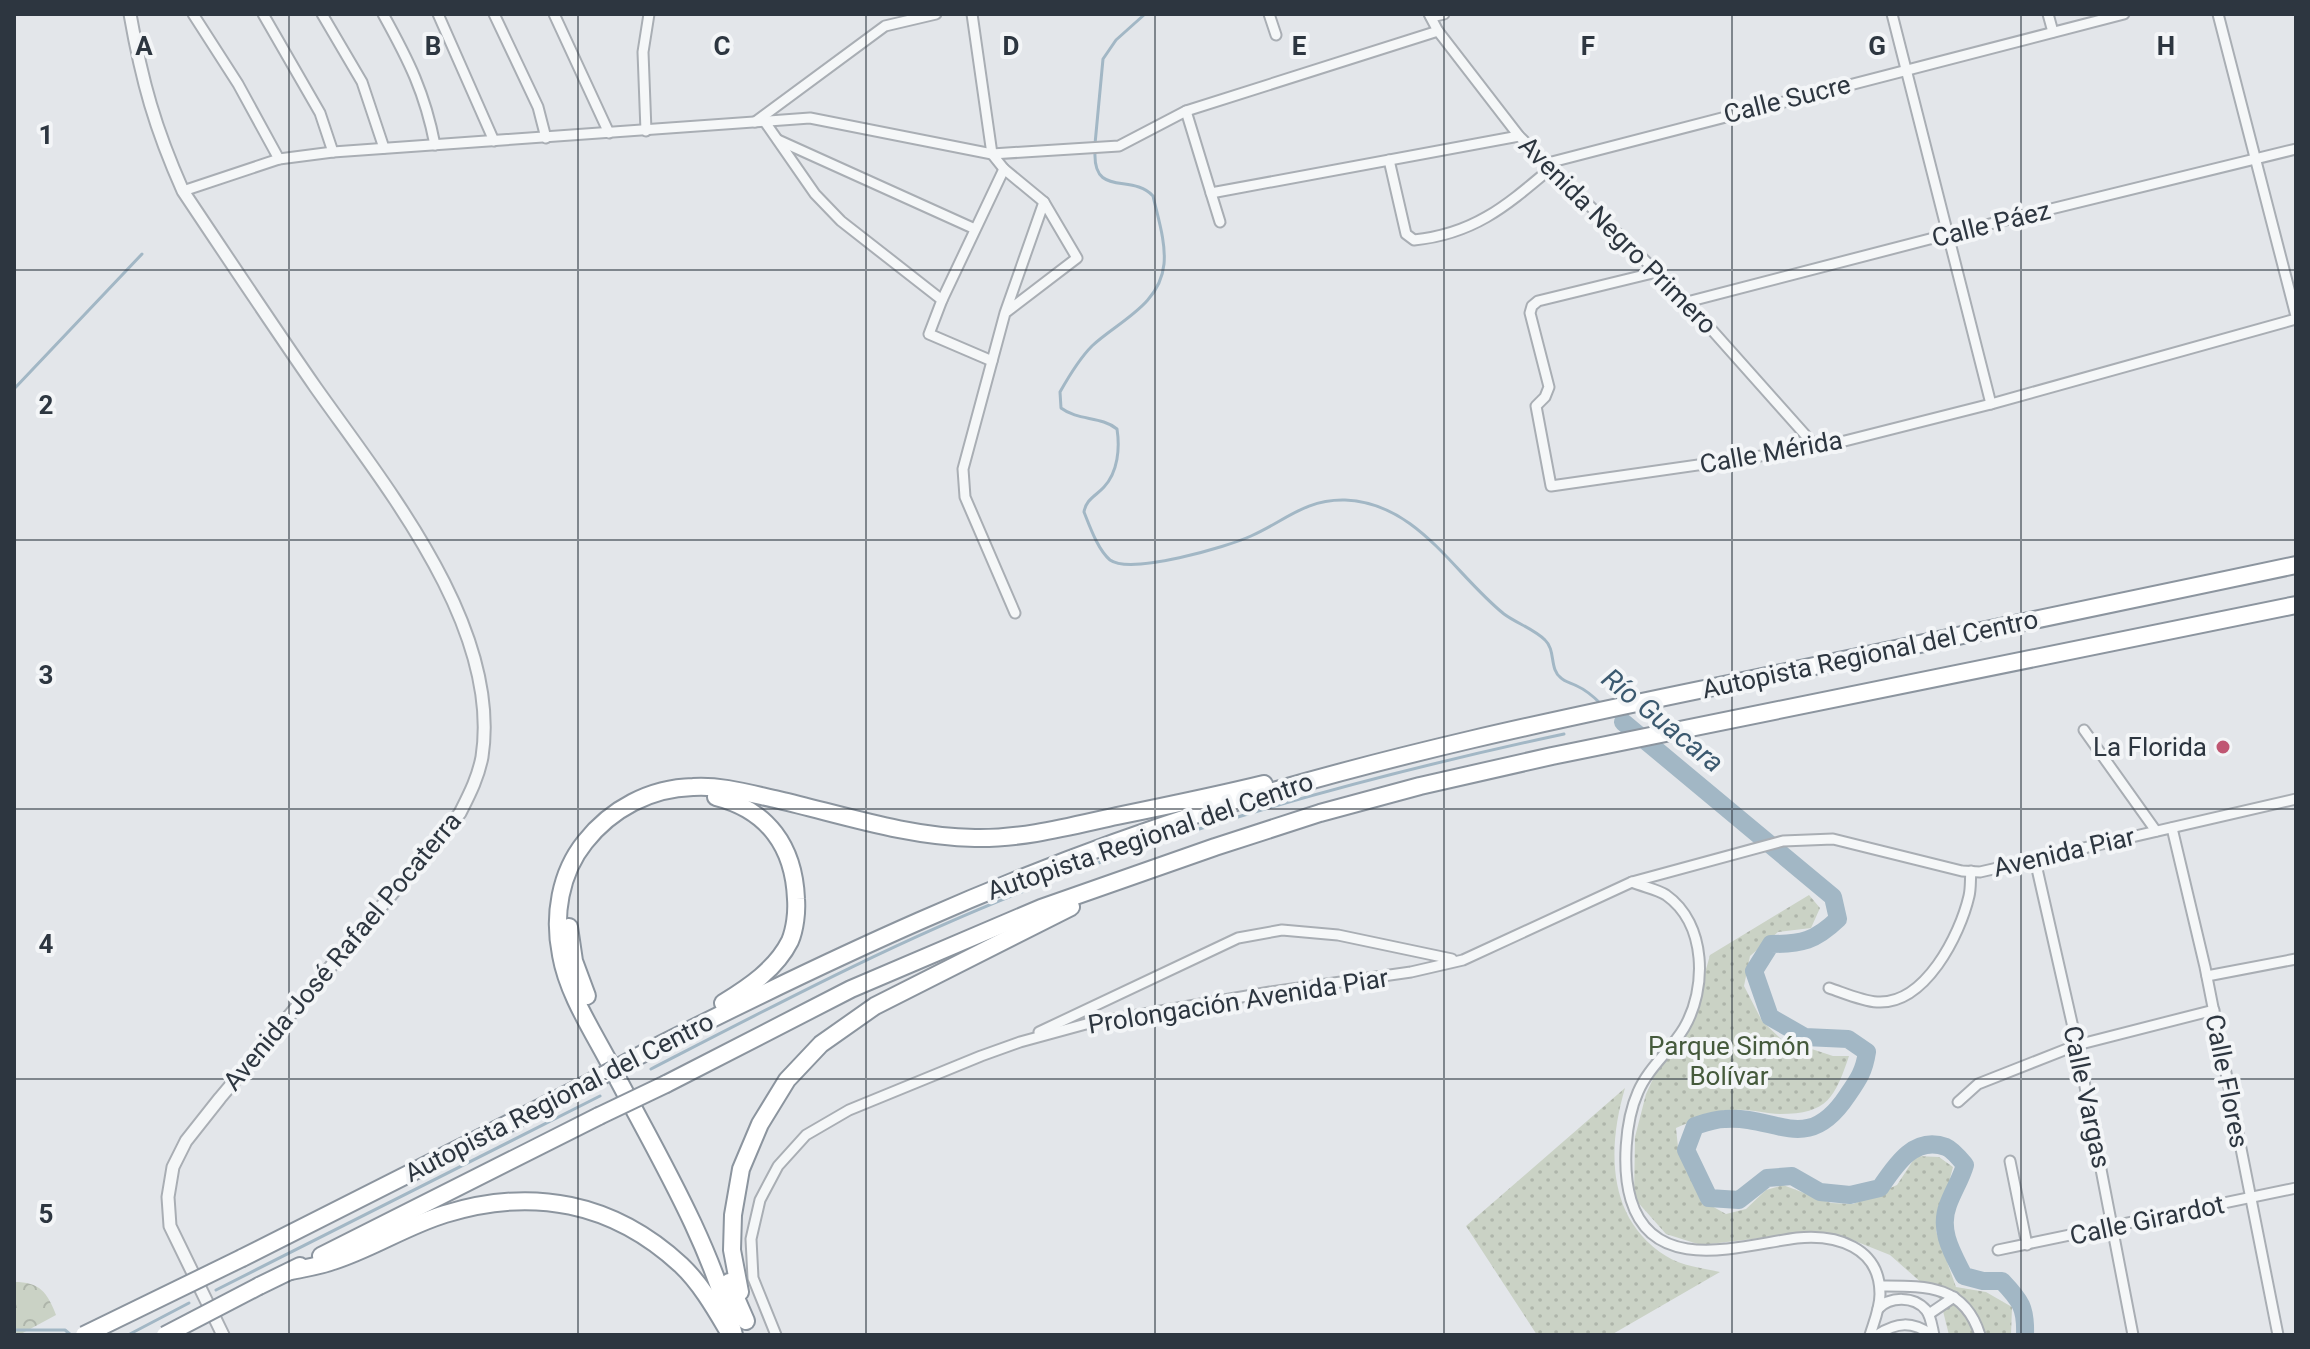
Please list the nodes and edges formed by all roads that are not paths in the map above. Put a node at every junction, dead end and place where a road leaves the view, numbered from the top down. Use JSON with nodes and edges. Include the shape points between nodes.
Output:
{"nodes":[{"id":1,"x":130,"y":14,"type":"edge"},
{"id":2,"x":193,"y":14,"type":"edge"},
{"id":3,"x":263,"y":14,"type":"edge"},
{"id":4,"x":322,"y":14,"type":"edge"},
{"id":5,"x":383,"y":14,"type":"edge"},
{"id":6,"x":438,"y":14,"type":"edge"},
{"id":7,"x":494,"y":14,"type":"edge"},
{"id":8,"x":554,"y":14,"type":"edge"},
{"id":9,"x":649,"y":14,"type":"edge"},
{"id":10,"x":936,"y":14,"type":"edge"},
{"id":11,"x":972,"y":14,"type":"edge"},
{"id":12,"x":1269,"y":14,"type":"edge"},
{"id":13,"x":1444,"y":14,"type":"edge"},
{"id":14,"x":1892,"y":14,"type":"edge"},
{"id":15,"x":2048,"y":14,"type":"edge"},
{"id":16,"x":2124,"y":14,"type":"edge"},
{"id":17,"x":2218,"y":14,"type":"edge"},
{"id":18,"x":1430,"y":16,"type":"edge"},
{"id":19,"x":1438,"y":31,"type":"junction"},
{"id":20,"x":2053,"y":32,"type":"junction"},
{"id":21,"x":1276,"y":35,"type":"dead end"},
{"id":22,"x":1907,"y":69,"type":"junction"},
{"id":23,"x":1186,"y":111,"type":"junction"},
{"id":24,"x":760,"y":122,"type":"junction"},
{"id":25,"x":646,"y":131,"type":"junction"},
{"id":26,"x":609,"y":133,"type":"junction"},
{"id":27,"x":1519,"y":136,"type":"junction"},
{"id":28,"x":546,"y":138,"type":"junction"},
{"id":29,"x":776,"y":140,"type":"junction"},
{"id":30,"x":494,"y":141,"type":"junction"},
{"id":31,"x":435,"y":145,"type":"junction"},
{"id":32,"x":384,"y":148,"type":"junction"},
{"id":33,"x":2296,"y":149,"type":"edge"},
{"id":34,"x":333,"y":152,"type":"junction"},
{"id":35,"x":992,"y":154,"type":"junction"},
{"id":36,"x":279,"y":159,"type":"junction"},
{"id":37,"x":2257,"y":159,"type":"junction"},
{"id":38,"x":1389,"y":160,"type":"junction"},
{"id":39,"x":1547,"y":166,"type":"junction"},
{"id":40,"x":1004,"y":169,"type":"junction"},
{"id":41,"x":183,"y":191,"type":"junction"},
{"id":42,"x":1211,"y":193,"type":"junction"},
{"id":43,"x":1044,"y":202,"type":"junction"},
{"id":44,"x":1220,"y":222,"type":"dead end"},
{"id":45,"x":975,"y":229,"type":"junction"},
{"id":46,"x":1949,"y":234,"type":"junction"},
{"id":47,"x":1657,"y":272,"type":"junction"},
{"id":48,"x":942,"y":300,"type":"junction"},
{"id":49,"x":1687,"y":302,"type":"junction"},
{"id":50,"x":1005,"y":313,"type":"junction"},
{"id":51,"x":2296,"y":318,"type":"edge"},
{"id":52,"x":992,"y":361,"type":"junction"},
{"id":53,"x":1991,"y":404,"type":"junction"},
{"id":54,"x":1817,"y":448,"type":"junction"},
{"id":55,"x":2296,"y":565,"type":"edge"},
{"id":56,"x":2296,"y":605,"type":"edge"},
{"id":57,"x":1015,"y":613,"type":"dead end"},
{"id":58,"x":2084,"y":730,"type":"dead end"},
{"id":59,"x":1444,"y":745,"type":"junction"},
{"id":60,"x":2296,"y":799,"type":"edge"},
{"id":61,"x":2172,"y":828,"type":"junction"},
{"id":62,"x":2156,"y":831,"type":"junction"},
{"id":63,"x":1215,"y":847,"type":"junction"},
{"id":64,"x":1744,"y":853,"type":"joint"},
{"id":65,"x":2035,"y":860,"type":"junction"},
{"id":66,"x":1971,"y":871,"type":"junction"},
{"id":67,"x":1677,"y":872,"type":"junction"},
{"id":68,"x":1632,"y":882,"type":"junction"},
{"id":69,"x":1665,"y":893,"type":"junction"},
{"id":70,"x":2296,"y":959,"type":"edge"},
{"id":71,"x":1455,"y":960,"type":"junction"},
{"id":72,"x":2207,"y":976,"type":"junction"},
{"id":73,"x":1829,"y":988,"type":"dead end"},
{"id":74,"x":2214,"y":1010,"type":"junction"},
{"id":75,"x":1020,"y":1042,"type":"junction"},
{"id":76,"x":2077,"y":1045,"type":"junction"},
{"id":77,"x":647,"y":1052,"type":"junction"},
{"id":78,"x":1958,"y":1102,"type":"dead end"},
{"id":79,"x":2010,"y":1161,"type":"dead end"},
{"id":80,"x":2296,"y":1188,"type":"edge"},
{"id":81,"x":2250,"y":1199,"type":"junction"},
{"id":82,"x":2113,"y":1224,"type":"junction"},
{"id":83,"x":2027,"y":1245,"type":"junction"},
{"id":84,"x":1998,"y":1250,"type":"dead end"},
{"id":85,"x":291,"y":1271,"type":"junction"},
{"id":86,"x":1880,"y":1286,"type":"junction"},
{"id":87,"x":1954,"y":1297,"type":"junction"},
{"id":88,"x":1878,"y":1309,"type":"junction"},
{"id":89,"x":1929,"y":1314,"type":"junction"},
{"id":90,"x":84,"y":1335,"type":"edge"},
{"id":91,"x":165,"y":1335,"type":"edge"},
{"id":92,"x":223,"y":1335,"type":"edge"},
{"id":93,"x":732,"y":1335,"type":"edge"},
{"id":94,"x":776,"y":1335,"type":"edge"},
{"id":95,"x":1870,"y":1335,"type":"edge"},
{"id":96,"x":1877,"y":1335,"type":"edge"},
{"id":97,"x":1933,"y":1335,"type":"edge"},
{"id":98,"x":1980,"y":1335,"type":"edge"},
{"id":99,"x":2133,"y":1335,"type":"edge"},
{"id":100,"x":2278,"y":1335,"type":"edge"}],
"edges":[{"from":1,"to":41,"type":"street","name":"Avenida José Rafael Pocaterra","via":[[155,126]]},
{"from":2,"to":36,"type":"street"},
{"from":3,"to":34,"type":"street","via":[[320,113]]},
{"from":4,"to":32,"type":"street","via":[[362,82]]},
{"from":5,"to":31,"type":"street","via":[[415,73]]},
{"from":6,"to":30,"type":"street"},
{"from":7,"to":28,"type":"street","via":[[538,107]]},
{"from":8,"to":26,"type":"street"},
{"from":9,"to":25,"type":"street","via":[[643,52]]},
{"from":10,"to":24,"type":"street","via":[[885,26]]},
{"from":11,"to":35,"type":"street"},
{"from":12,"to":21,"type":"street"},
{"from":13,"to":18,"type":"street"},
{"from":14,"to":22,"type":"street"},
{"from":15,"to":20,"type":"street"},
{"from":16,"to":20,"type":"street","name":"Calle Sucre"},
{"from":17,"to":37,"type":"street"},
{"from":18,"to":19,"type":"street","name":"Avenida Negro Primero"},
{"from":19,"to":23,"type":"street"},
{"from":19,"to":27,"type":"street","name":"Avenida Negro Primero"},
{"from":20,"to":22,"type":"street","name":"Calle Sucre"},
{"from":22,"to":39,"type":"street","name":"Calle Sucre"},
{"from":22,"to":46,"type":"street"},
{"from":23,"to":35,"type":"street","via":[[1119,146]]},
{"from":23,"to":42,"type":"street"},
{"from":24,"to":25,"type":"street"},
{"from":24,"to":29,"type":"street"},
{"from":24,"to":35,"type":"street","via":[[829,120]]},
{"from":25,"to":26,"type":"street"},
{"from":26,"to":28,"type":"street"},
{"from":27,"to":38,"type":"street"},
{"from":27,"to":39,"type":"street","name":"Avenida Negro Primero"},
{"from":28,"to":30,"type":"street"},
{"from":29,"to":45,"type":"street"},
{"from":29,"to":48,"type":"street","via":[[841,221]]},
{"from":30,"to":31,"type":"street"},
{"from":31,"to":32,"type":"street"},
{"from":32,"to":34,"type":"street"},
{"from":33,"to":37,"type":"street","name":"Calle Páez"},
{"from":34,"to":36,"type":"street"},
{"from":35,"to":40,"type":"street"},
{"from":36,"to":41,"type":"street"},
{"from":37,"to":46,"type":"street","name":"Calle Páez"},
{"from":37,"to":51,"type":"street"},
{"from":38,"to":39,"type":"street","via":[[1406,234],[1414,240],[1483,221],[1509,204]]},
{"from":38,"to":42,"type":"street"},
{"from":39,"to":47,"type":"street","name":"Avenida Negro Primero"},
{"from":40,"to":43,"type":"street"},
{"from":40,"to":45,"type":"street"},
{"from":41,"to":92,"type":"street","name":"Avenida José Rafael Pocaterra","via":[[439,568],[481,683],[484,715],[482,757],[460,813],[220,1098],[173,1167],[170,1226]]},
{"from":42,"to":44,"type":"street"},
{"from":43,"to":50,"type":"street"},
{"from":43,"to":50,"type":"street","via":[[1077,258]]},
{"from":45,"to":48,"type":"street"},
{"from":46,"to":49,"type":"street","name":"Calle Páez"},
{"from":46,"to":53,"type":"street"},
{"from":47,"to":49,"type":"street","name":"Avenida Negro Primero"},
{"from":47,"to":54,"type":"street","name":"Calle Mérida","via":[[1532,306],[1549,387],[1536,406],[1551,486]]},
{"from":48,"to":52,"type":"street","via":[[929,334]]},
{"from":49,"to":54,"type":"street","name":"Avenida Negro Primero"},
{"from":50,"to":52,"type":"street"},
{"from":51,"to":53,"type":"street","name":"Calle Mérida"},
{"from":52,"to":57,"type":"street","via":[[963,469],[965,497]]},
{"from":53,"to":54,"type":"street","name":"Calle Mérida"},
{"from":55,"to":59,"type":"highway","name":"Autopista Regional del Centro"},
{"from":56,"to":63,"type":"highway","name":"Autopista Regional del Centro","via":[[1552,756],[1320,813]]},
{"from":58,"to":62,"type":"street"},
{"from":59,"to":77,"type":"highway","name":"Autopista Regional del Centro","via":[[1201,813],[961,901]]},
{"from":59,"to":93,"type":"highway","via":[[1399,747],[1311,773],[1023,835],[937,836],[710,787],[649,795],[608,817],[579,849],[564,882],[561,954],[583,1013],[717,1279]]},
{"from":60,"to":61,"type":"street","name":"Avenida Piar"},
{"from":61,"to":62,"type":"street","name":"Avenida Piar"},
{"from":61,"to":72,"type":"street","name":"Calle Flores"},
{"from":62,"to":65,"type":"street","name":"Avenida Piar"},
{"from":63,"to":77,"type":"highway","via":[[1069,907],[933,975],[875,1006],[805,1060],[766,1113],[741,1169],[732,1250],[746,1321],[583,987],[568,912],[590,847],[626,813],[692,793],[728,800],[762,820],[787,851],[797,910],[791,939],[777,962],[749,987]]},
{"from":63,"to":85,"type":"highway","name":"Autopista Regional del Centro","bridge":true,"via":[[1041,908],[866,983]]},
{"from":64,"to":66,"type":"street","name":"Avenida Piar","via":[[1783,841],[1833,839]]},
{"from":64,"to":67,"type":"street","name":"Prolongación Avenida Piar"},
{"from":65,"to":66,"type":"street","name":"Avenida Piar"},
{"from":65,"to":76,"type":"street","name":"Calle Vargas"},
{"from":66,"to":73,"type":"street","via":[[1956,930],[1921,986],[1879,1002]]},
{"from":67,"to":68,"type":"street","name":"Prolongación Avenida Piar"},
{"from":67,"to":69,"type":"street"},
{"from":68,"to":69,"type":"street"},
{"from":68,"to":71,"type":"street","name":"Prolongación Avenida Piar"},
{"from":69,"to":86,"type":"street","via":[[1681,909],[1696,940],[1699,978],[1692,1013],[1638,1090],[1630,1116],[1626,1148],[1638,1216],[1655,1235],[1678,1248],[1711,1252],[1797,1238],[1837,1239],[1863,1252]]},
{"from":70,"to":72,"type":"street"},
{"from":71,"to":75,"type":"street","name":"Prolongación Avenida Piar","via":[[1411,972],[1086,1024]]},
{"from":71,"to":75,"type":"street","name":"Prolongación Avenida Piar","via":[[1338,935],[1282,930],[1238,938]]},
{"from":72,"to":74,"type":"street","name":"Calle Flores"},
{"from":74,"to":76,"type":"street"},
{"from":74,"to":81,"type":"street","name":"Calle Flores"},
{"from":75,"to":94,"type":"street","name":"Prolongación Avenida Piar","via":[[849,1110],[806,1135],[778,1166],[760,1200],[751,1239],[753,1278]]},
{"from":76,"to":78,"type":"street","via":[[1978,1084]]},
{"from":76,"to":82,"type":"street","name":"Calle Vargas"},
{"from":77,"to":90,"type":"highway","name":"Autopista Regional del Centro","bridge":true},
{"from":79,"to":83,"type":"street"},
{"from":80,"to":81,"type":"street","name":"Calle Girardot"},
{"from":81,"to":82,"type":"street","name":"Calle Girardot"},
{"from":81,"to":100,"type":"street","name":"Calle Flores"},
{"from":82,"to":83,"type":"street","name":"Calle Girardot"},
{"from":82,"to":99,"type":"street","name":"Calle Vargas"},
{"from":83,"to":84,"type":"street","name":"Calle Girardot"},
{"from":85,"to":91,"type":"highway","name":"Autopista Regional del Centro","bridge":true},
{"from":85,"to":93,"type":"highway","via":[[332,1262],[478,1204],[563,1202],[623,1224],[653,1243],[683,1267]]},
{"from":86,"to":87,"type":"street","via":[[1936,1288]]},
{"from":86,"to":88,"type":"street"},
{"from":87,"to":89,"type":"street"},
{"from":87,"to":98,"type":"street","via":[[1975,1317]]},
{"from":88,"to":89,"type":"street","via":[[1889,1300],[1902,1299]]},
{"from":88,"to":95,"type":"street"},
{"from":89,"to":97,"type":"street"},
{"from":96,"to":97,"type":"street","via":[[1903,1324]]}]}
